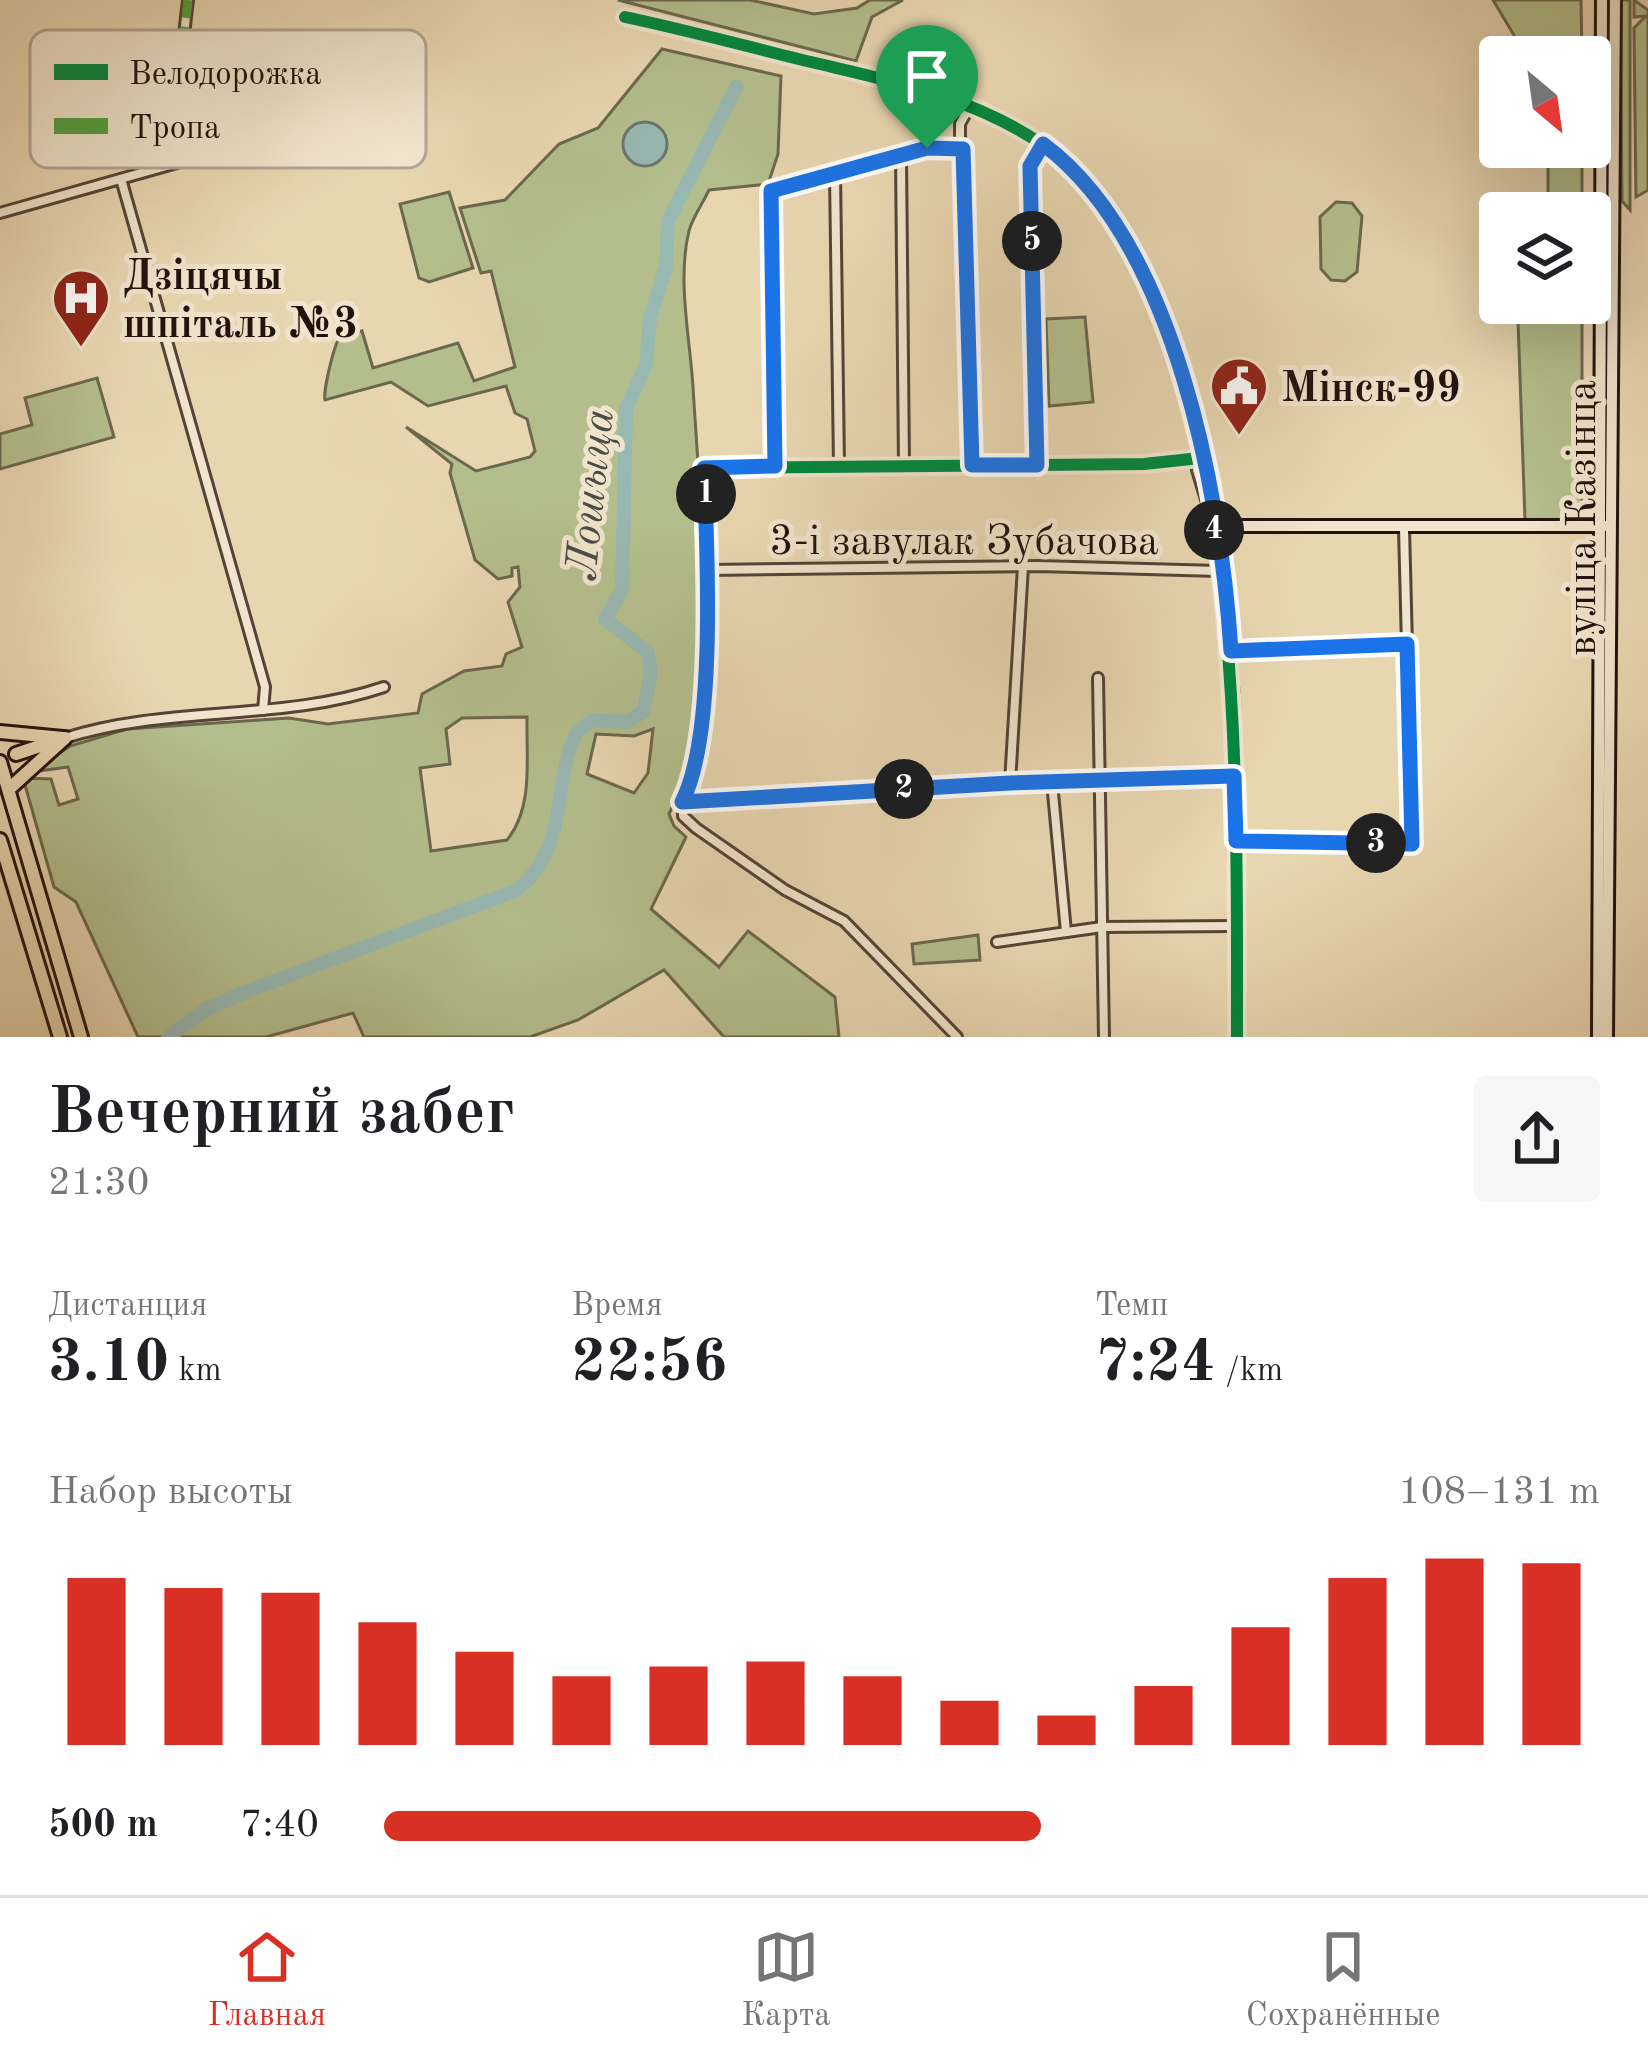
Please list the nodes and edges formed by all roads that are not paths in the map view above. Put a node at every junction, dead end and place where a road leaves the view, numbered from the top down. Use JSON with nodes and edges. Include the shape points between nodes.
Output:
{"nodes":[{"id":1,"x":188,"y":0,"type":"edge"},
{"id":2,"x":1602,"y":0,"type":"edge"},
{"id":3,"x":1615,"y":0,"type":"edge"},
{"id":4,"x":1609,"y":14,"type":"junction"},
{"id":5,"x":625,"y":17,"type":"dead end"},
{"id":6,"x":185,"y":30,"type":"edge"},
{"id":7,"x":971,"y":104,"type":"junction"},
{"id":8,"x":1043,"y":144,"type":"junction"},
{"id":9,"x":960,"y":147,"type":"junction"},
{"id":10,"x":901,"y":156,"type":"junction"},
{"id":11,"x":158,"y":168,"type":"edge"},
{"id":12,"x":835,"y":172,"type":"junction"},
{"id":13,"x":121,"y":178,"type":"junction"},
{"id":14,"x":0,"y":213,"type":"edge"},
{"id":15,"x":1200,"y":458,"type":"junction"},
{"id":16,"x":972,"y":465,"type":"junction"},
{"id":17,"x":1037,"y":465,"type":"junction"},
{"id":18,"x":775,"y":466,"type":"junction"},
{"id":19,"x":839,"y":466,"type":"junction"},
{"id":20,"x":904,"y":466,"type":"junction"},
{"id":21,"x":1214,"y":526,"type":"junction"},
{"id":22,"x":1608,"y":526,"type":"junction"},
{"id":23,"x":1404,"y":528,"type":"junction"},
{"id":24,"x":1023,"y":566,"type":"junction"},
{"id":25,"x":708,"y":570,"type":"junction"},
{"id":26,"x":1220,"y":571,"type":"junction"},
{"id":27,"x":1407,"y":644,"type":"junction"},
{"id":28,"x":1231,"y":651,"type":"junction"},
{"id":29,"x":1098,"y":678,"type":"dead end"},
{"id":30,"x":384,"y":687,"type":"dead end"},
{"id":31,"x":263,"y":710,"type":"junction"},
{"id":32,"x":0,"y":732,"type":"edge"},
{"id":33,"x":64,"y":738,"type":"junction"},
{"id":34,"x":16,"y":754,"type":"dead end"},
{"id":35,"x":2,"y":769,"type":"edge"},
{"id":36,"x":1234,"y":776,"type":"junction"},
{"id":37,"x":1098,"y":780,"type":"junction"},
{"id":38,"x":1052,"y":782,"type":"junction"},
{"id":39,"x":1010,"y":783,"type":"junction"},
{"id":40,"x":8,"y":790,"type":"junction"},
{"id":41,"x":682,"y":802,"type":"junction"},
{"id":42,"x":0,"y":840,"type":"edge"},
{"id":43,"x":1236,"y":841,"type":"junction"},
{"id":44,"x":5,"y":859,"type":"junction"},
{"id":45,"x":0,"y":880,"type":"edge"},
{"id":46,"x":0,"y":892,"type":"edge"},
{"id":47,"x":22,"y":918,"type":"junction"},
{"id":48,"x":1237,"y":926,"type":"junction"},
{"id":49,"x":1102,"y":927,"type":"junction"},
{"id":50,"x":1066,"y":932,"type":"junction"},
{"id":51,"x":997,"y":942,"type":"dead end"},
{"id":52,"x":1603,"y":1006,"type":"junction"},
{"id":53,"x":60,"y":1037,"type":"edge"},
{"id":54,"x":80,"y":1037,"type":"edge"},
{"id":55,"x":956,"y":1037,"type":"edge"},
{"id":56,"x":1104,"y":1037,"type":"edge"},
{"id":57,"x":1238,"y":1037,"type":"edge"},
{"id":58,"x":1598,"y":1037,"type":"edge"},
{"id":59,"x":1607,"y":1037,"type":"edge"}],
"edges":[{"from":1,"to":6,"type":"street"},
{"from":2,"to":4,"type":"main road","name":"вуліца Казінца"},
{"from":3,"to":4,"type":"main road","name":"вуліца Казінца"},
{"from":4,"to":22,"type":"main road","name":"вуліца Казінца"},
{"from":5,"to":7,"type":"street"},
{"from":7,"to":8,"type":"street"},
{"from":7,"to":9,"type":"street"},
{"from":8,"to":15,"type":"street","via":[[1111,212],[1140,263]]},
{"from":8,"to":17,"type":"street","via":[[1030,166]]},
{"from":9,"to":10,"type":"street"},
{"from":9,"to":16,"type":"street"},
{"from":10,"to":12,"type":"street"},
{"from":10,"to":20,"type":"street"},
{"from":11,"to":13,"type":"street"},
{"from":12,"to":18,"type":"street","via":[[771,191]]},
{"from":12,"to":19,"type":"street"},
{"from":13,"to":14,"type":"street"},
{"from":13,"to":31,"type":"street","via":[[265,687]]},
{"from":15,"to":17,"type":"street"},
{"from":15,"to":21,"type":"street"},
{"from":16,"to":17,"type":"street"},
{"from":16,"to":20,"type":"street"},
{"from":18,"to":19,"type":"street"},
{"from":18,"to":25,"type":"street","via":[[704,468]]},
{"from":19,"to":20,"type":"street"},
{"from":21,"to":23,"type":"main road"},
{"from":21,"to":26,"type":"main road"},
{"from":22,"to":23,"type":"main road"},
{"from":22,"to":52,"type":"main road","name":"вуліца Казінца"},
{"from":23,"to":27,"type":"street"},
{"from":24,"to":25,"type":"street","name":"3-і завулак Зубачова"},
{"from":24,"to":26,"type":"street","name":"3-і завулак Зубачова"},
{"from":24,"to":39,"type":"street"},
{"from":25,"to":41,"type":"street","via":[[694,780]]},
{"from":26,"to":28,"type":"main road"},
{"from":27,"to":28,"type":"street"},
{"from":27,"to":43,"type":"street","via":[[1412,844]]},
{"from":28,"to":36,"type":"main road"},
{"from":29,"to":37,"type":"street"},
{"from":30,"to":31,"type":"street"},
{"from":31,"to":33,"type":"street","via":[[124,722]]},
{"from":32,"to":33,"type":"main road"},
{"from":33,"to":34,"type":"main road"},
{"from":33,"to":40,"type":"main road"},
{"from":35,"to":40,"type":"main road"},
{"from":36,"to":37,"type":"street"},
{"from":36,"to":43,"type":"main road"},
{"from":37,"to":38,"type":"street"},
{"from":37,"to":49,"type":"street"},
{"from":38,"to":39,"type":"street"},
{"from":38,"to":50,"type":"street"},
{"from":39,"to":41,"type":"street"},
{"from":40,"to":54,"type":"main road"},
{"from":41,"to":55,"type":"street","via":[[696,828],[844,921]]},
{"from":42,"to":44,"type":"main road"},
{"from":43,"to":48,"type":"main road"},
{"from":44,"to":45,"type":"main road"},
{"from":44,"to":47,"type":"main road"},
{"from":46,"to":47,"type":"main road"},
{"from":47,"to":53,"type":"main road"},
{"from":48,"to":49,"type":"street"},
{"from":48,"to":57,"type":"main road"},
{"from":49,"to":50,"type":"street"},
{"from":49,"to":56,"type":"street"},
{"from":50,"to":51,"type":"street"},
{"from":52,"to":58,"type":"main road","name":"вуліца Казінца"},
{"from":52,"to":59,"type":"main road","name":"вуліца Казінца"}]}
